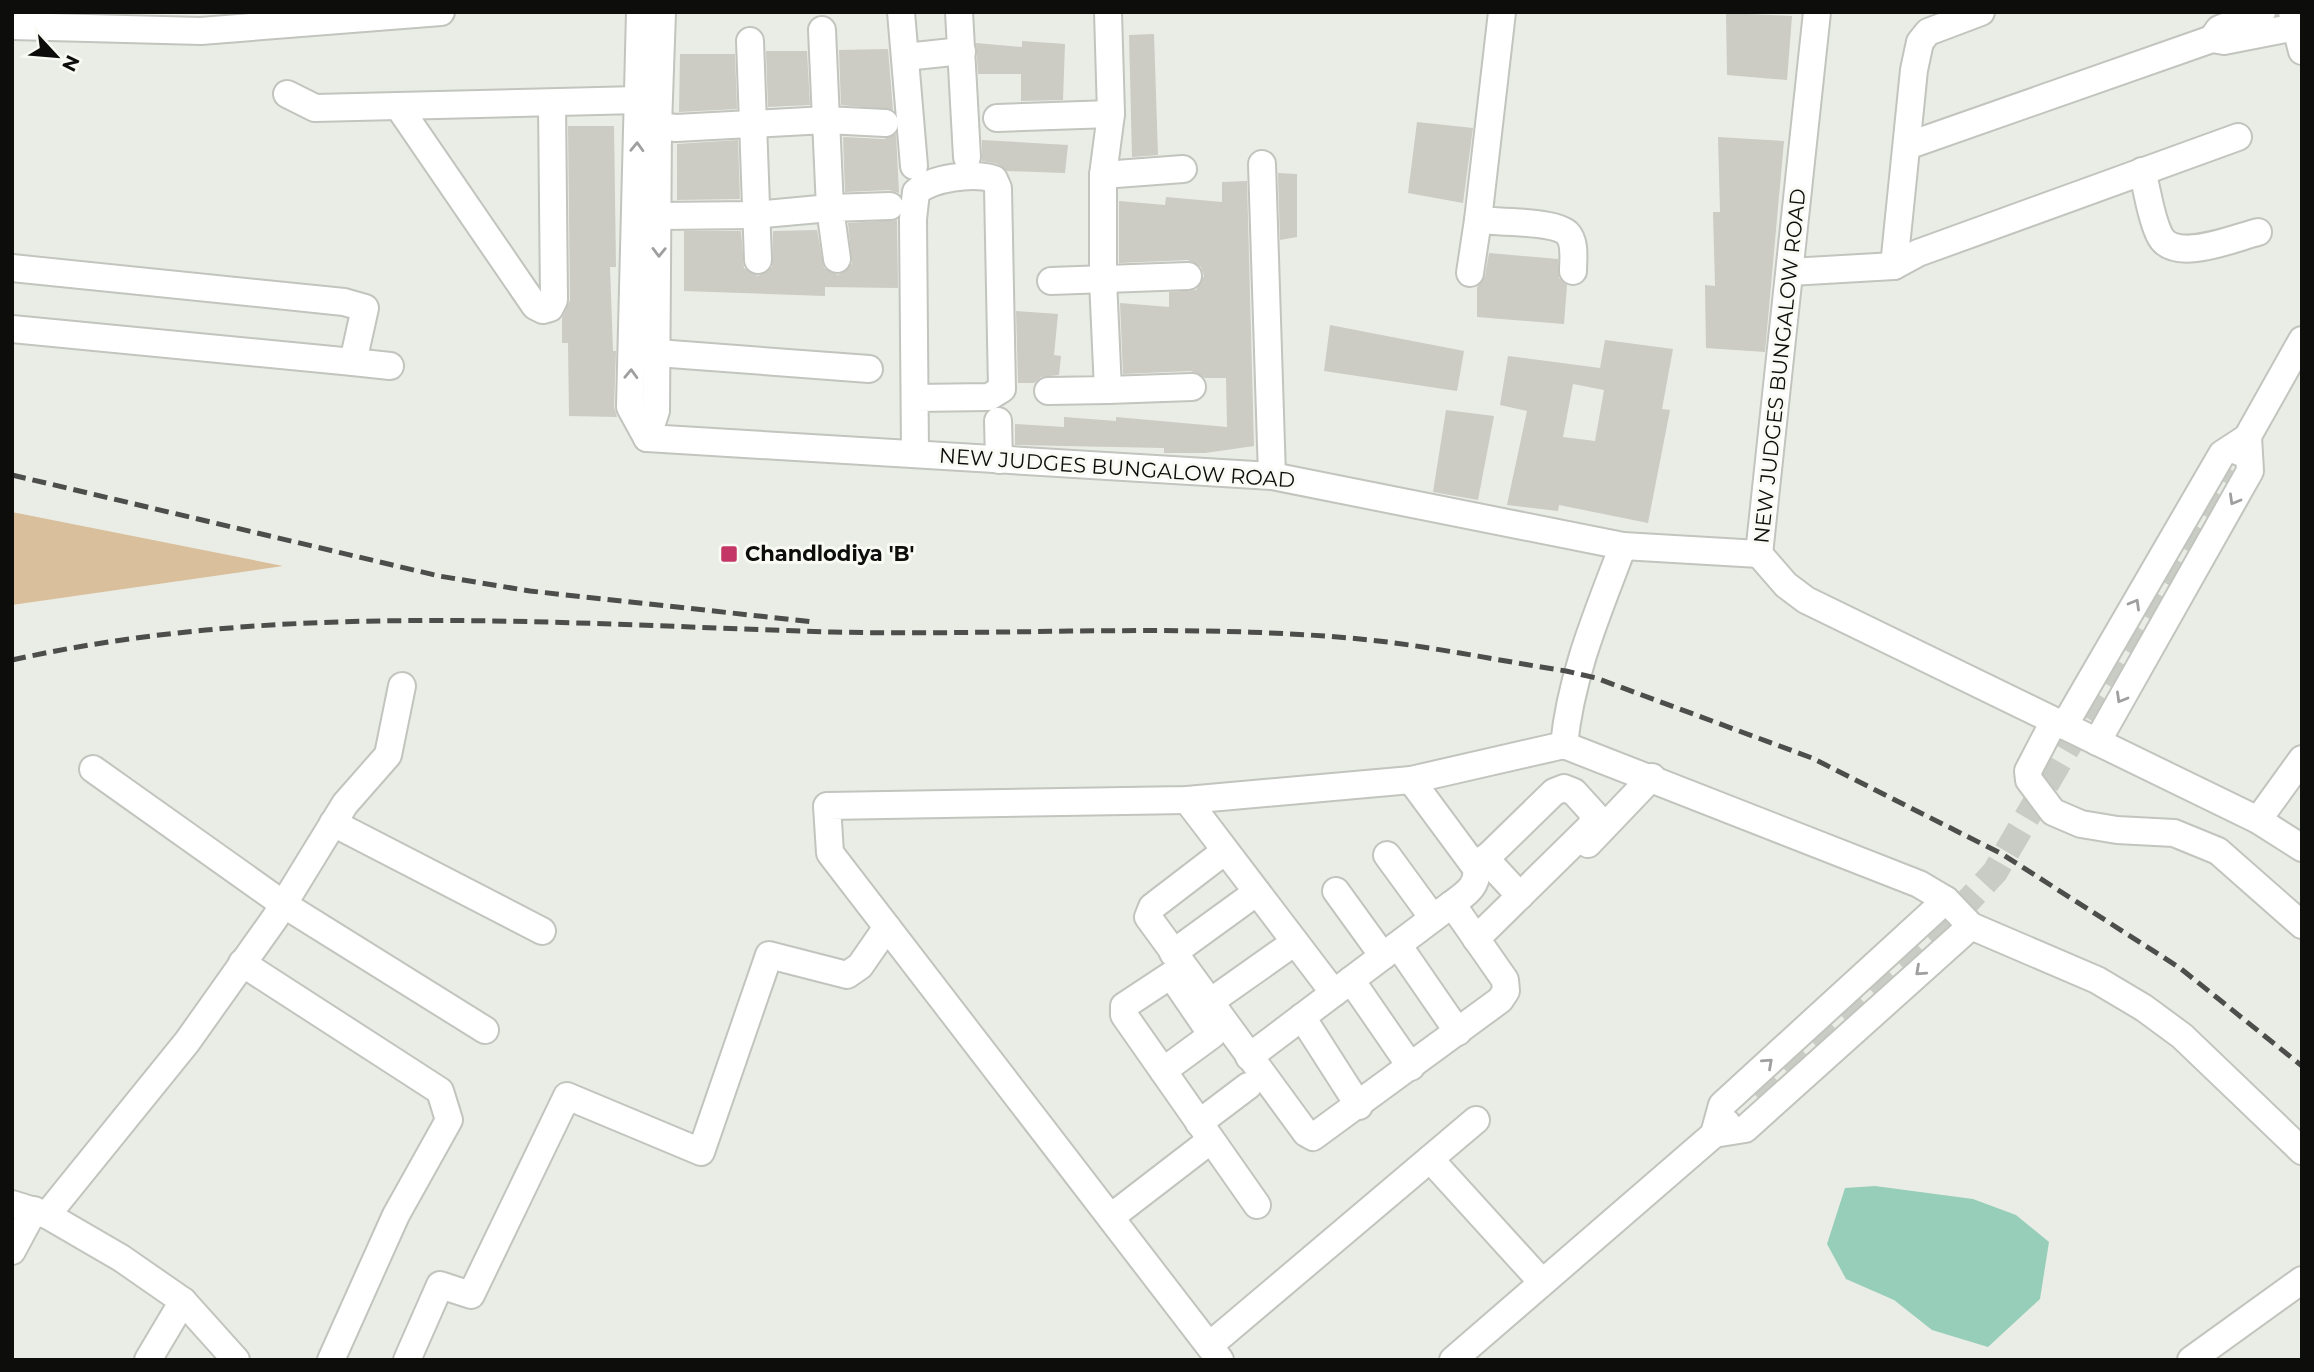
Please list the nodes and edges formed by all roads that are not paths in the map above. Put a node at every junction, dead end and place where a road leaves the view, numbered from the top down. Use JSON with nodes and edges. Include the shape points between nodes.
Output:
{"nodes":[{"id":1,"x":438,"y":12,"type":"edge"},
{"id":2,"x":640,"y":12,"type":"edge"},
{"id":3,"x":662,"y":12,"type":"edge"},
{"id":4,"x":901,"y":12,"type":"edge"},
{"id":5,"x":960,"y":12,"type":"edge"},
{"id":6,"x":1108,"y":12,"type":"edge"},
{"id":7,"x":1502,"y":12,"type":"edge"},
{"id":8,"x":1817,"y":12,"type":"edge"},
{"id":9,"x":1980,"y":12,"type":"edge"},
{"id":10,"x":2262,"y":12,"type":"edge"},
{"id":11,"x":282,"y":18,"type":"edge"},
{"id":12,"x":60,"y":20,"type":"edge"},
{"id":13,"x":233,"y":21,"type":"edge"},
{"id":14,"x":12,"y":26,"type":"edge"},
{"id":15,"x":822,"y":30,"type":"dead end"},
{"id":16,"x":2297,"y":30,"type":"edge"},
{"id":17,"x":2212,"y":39,"type":"junction"},
{"id":18,"x":750,"y":41,"type":"dead end"},
{"id":19,"x":961,"y":51,"type":"junction"},
{"id":20,"x":905,"y":57,"type":"junction"},
{"id":21,"x":287,"y":94,"type":"dead end"},
{"id":22,"x":638,"y":100,"type":"junction"},
{"id":23,"x":552,"y":103,"type":"junction"},
{"id":24,"x":398,"y":106,"type":"junction"},
{"id":25,"x":1111,"y":114,"type":"junction"},
{"id":26,"x":997,"y":118,"type":"dead end"},
{"id":27,"x":826,"y":120,"type":"junction"},
{"id":28,"x":885,"y":123,"type":"dead end"},
{"id":29,"x":754,"y":125,"type":"junction"},
{"id":30,"x":658,"y":126,"type":"junction"},
{"id":31,"x":2238,"y":137,"type":"dead end"},
{"id":32,"x":1907,"y":146,"type":"junction"},
{"id":33,"x":967,"y":157,"type":"dead end"},
{"id":34,"x":1262,"y":164,"type":"dead end"},
{"id":35,"x":914,"y":166,"type":"dead end"},
{"id":36,"x":1183,"y":169,"type":"dead end"},
{"id":37,"x":2142,"y":171,"type":"junction"},
{"id":38,"x":1103,"y":175,"type":"junction"},
{"id":39,"x":890,"y":206,"type":"dead end"},
{"id":40,"x":830,"y":208,"type":"junction"},
{"id":41,"x":754,"y":215,"type":"junction"},
{"id":42,"x":659,"y":216,"type":"junction"},
{"id":43,"x":1478,"y":220,"type":"junction"},
{"id":44,"x":2258,"y":232,"type":"dead end"},
{"id":45,"x":837,"y":259,"type":"dead end"},
{"id":46,"x":758,"y":260,"type":"dead end"},
{"id":47,"x":1894,"y":266,"type":"junction"},
{"id":48,"x":12,"y":268,"type":"edge"},
{"id":49,"x":1573,"y":271,"type":"dead end"},
{"id":50,"x":1790,"y":272,"type":"junction"},
{"id":51,"x":1470,"y":273,"type":"dead end"},
{"id":52,"x":1188,"y":276,"type":"dead end"},
{"id":53,"x":1102,"y":280,"type":"junction"},
{"id":54,"x":1051,"y":281,"type":"dead end"},
{"id":55,"x":12,"y":329,"type":"edge"},
{"id":56,"x":2302,"y":340,"type":"edge"},
{"id":57,"x":657,"y":353,"type":"junction"},
{"id":58,"x":353,"y":362,"type":"junction"},
{"id":59,"x":390,"y":366,"type":"dead end"},
{"id":60,"x":869,"y":369,"type":"dead end"},
{"id":61,"x":1192,"y":387,"type":"dead end"},
{"id":62,"x":1108,"y":390,"type":"junction"},
{"id":63,"x":1048,"y":391,"type":"dead end"},
{"id":64,"x":915,"y":398,"type":"junction"},
{"id":65,"x":998,"y":421,"type":"dead end"},
{"id":66,"x":2248,"y":437,"type":"junction"},
{"id":67,"x":647,"y":438,"type":"junction"},
{"id":68,"x":915,"y":452,"type":"junction"},
{"id":69,"x":999,"y":460,"type":"junction"},
{"id":70,"x":2230,"y":469,"type":"tunnel mouth"},
{"id":71,"x":1272,"y":476,"type":"junction"},
{"id":72,"x":1623,"y":546,"type":"junction"},
{"id":73,"x":1759,"y":554,"type":"junction"},
{"id":74,"x":402,"y":686,"type":"dead end"},
{"id":75,"x":2059,"y":724,"type":"junction"},
{"id":76,"x":2097,"y":742,"type":"junction"},
{"id":77,"x":1564,"y":745,"type":"junction"},
{"id":78,"x":2302,"y":759,"type":"edge"},
{"id":79,"x":93,"y":769,"type":"dead end"},
{"id":80,"x":1652,"y":777,"type":"junction"},
{"id":81,"x":1411,"y":780,"type":"junction"},
{"id":82,"x":1186,"y":800,"type":"junction"},
{"id":83,"x":2258,"y":820,"type":"junction"},
{"id":84,"x":333,"y":823,"type":"junction"},
{"id":85,"x":2302,"y":848,"type":"edge"},
{"id":86,"x":1225,"y":851,"type":"junction"},
{"id":87,"x":1387,"y":855,"type":"dead end"},
{"id":88,"x":1481,"y":863,"type":"junction"},
{"id":89,"x":1336,"y":891,"type":"dead end"},
{"id":90,"x":1257,"y":892,"type":"junction"},
{"id":91,"x":1528,"y":897,"type":"junction"},
{"id":92,"x":1946,"y":901,"type":"junction"},
{"id":93,"x":283,"y":904,"type":"junction"},
{"id":94,"x":1443,"y":911,"type":"junction"},
{"id":95,"x":2302,"y":925,"type":"edge"},
{"id":96,"x":1970,"y":926,"type":"junction"},
{"id":97,"x":887,"y":927,"type":"junction"},
{"id":98,"x":542,"y":931,"type":"dead end"},
{"id":99,"x":1476,"y":939,"type":"junction"},
{"id":100,"x":1294,"y":942,"type":"junction"},
{"id":101,"x":1391,"y":950,"type":"junction"},
{"id":102,"x":1173,"y":953,"type":"junction"},
{"id":103,"x":242,"y":964,"type":"junction"},
{"id":104,"x":1342,"y":986,"type":"junction"},
{"id":105,"x":1210,"y":1002,"type":"junction"},
{"id":106,"x":1302,"y":1017,"type":"junction"},
{"id":107,"x":485,"y":1030,"type":"dead end"},
{"id":108,"x":1458,"y":1032,"type":"junction"},
{"id":109,"x":1249,"y":1057,"type":"junction"},
{"id":110,"x":1411,"y":1067,"type":"junction"},
{"id":111,"x":1163,"y":1071,"type":"dead end"},
{"id":112,"x":1248,"y":1086,"type":"dead end"},
{"id":113,"x":1757,"y":1097,"type":"tunnel mouth"},
{"id":114,"x":1359,"y":1106,"type":"junction"},
{"id":115,"x":1476,"y":1120,"type":"dead end"},
{"id":116,"x":1205,"y":1131,"type":"junction"},
{"id":117,"x":1714,"y":1134,"type":"junction"},
{"id":118,"x":2302,"y":1151,"type":"edge"},
{"id":119,"x":1430,"y":1159,"type":"junction"},
{"id":120,"x":1257,"y":1205,"type":"dead end"},
{"id":121,"x":31,"y":1210,"type":"edge"},
{"id":122,"x":1111,"y":1217,"type":"junction"},
{"id":123,"x":12,"y":1251,"type":"edge"},
{"id":124,"x":2302,"y":1280,"type":"edge"},
{"id":125,"x":1541,"y":1281,"type":"junction"},
{"id":126,"x":183,"y":1301,"type":"junction"},
{"id":127,"x":1215,"y":1353,"type":"edge"},
{"id":128,"x":148,"y":1360,"type":"edge"},
{"id":129,"x":236,"y":1360,"type":"edge"},
{"id":130,"x":331,"y":1360,"type":"edge"},
{"id":131,"x":407,"y":1360,"type":"edge"},
{"id":132,"x":1454,"y":1360,"type":"edge"},
{"id":133,"x":2191,"y":1360,"type":"edge"}],
"edges":[{"from":1,"to":11,"type":"street"},
{"from":2,"to":22,"type":"street"},
{"from":3,"to":30,"type":"street"},
{"from":4,"to":20,"type":"street"},
{"from":5,"to":19,"type":"street"},
{"from":6,"to":25,"type":"street"},
{"from":7,"to":43,"type":"street"},
{"from":8,"to":50,"type":"street","name":"NEW JUDGES BUNGALOW ROAD"},
{"from":9,"to":32,"type":"street","via":[[1928,32],[1920,42]]},
{"from":10,"to":17,"type":"street","via":[[2219,29]]},
{"from":11,"to":13,"type":"street"},
{"from":12,"to":13,"type":"street"},
{"from":12,"to":14,"type":"street"},
{"from":15,"to":27,"type":"street"},
{"from":16,"to":17,"type":"street"},
{"from":17,"to":32,"type":"street"},
{"from":18,"to":29,"type":"street"},
{"from":19,"to":20,"type":"street"},
{"from":19,"to":33,"type":"street"},
{"from":20,"to":35,"type":"street"},
{"from":21,"to":24,"type":"street","via":[[314,108]]},
{"from":22,"to":23,"type":"street"},
{"from":67,"to":22,"type":"street","one_way":true,"via":[[630,407]]},
{"from":23,"to":24,"type":"street"},
{"from":23,"to":24,"type":"street","via":[[554,300],[543,310],[535,306]]},
{"from":25,"to":26,"type":"street"},
{"from":25,"to":38,"type":"street"},
{"from":27,"to":28,"type":"street"},
{"from":27,"to":29,"type":"street"},
{"from":27,"to":40,"type":"street"},
{"from":29,"to":30,"type":"street"},
{"from":29,"to":41,"type":"street"},
{"from":30,"to":42,"type":"street"},
{"from":31,"to":37,"type":"street"},
{"from":32,"to":47,"type":"street"},
{"from":34,"to":71,"type":"street"},
{"from":36,"to":38,"type":"street"},
{"from":37,"to":44,"type":"street","via":[[2159,237],[2169,246],[2183,251]]},
{"from":37,"to":47,"type":"street","via":[[1918,253]]},
{"from":38,"to":53,"type":"street"},
{"from":39,"to":40,"type":"street"},
{"from":40,"to":41,"type":"street"},
{"from":40,"to":45,"type":"street"},
{"from":41,"to":42,"type":"street"},
{"from":41,"to":46,"type":"street"},
{"from":42,"to":57,"type":"street","one_way":true},
{"from":43,"to":49,"type":"street","via":[[1553,227],[1567,233],[1573,246]]},
{"from":43,"to":51,"type":"street"},
{"from":47,"to":50,"type":"street"},
{"from":48,"to":58,"type":"street","via":[[344,302],[365,308]]},
{"from":50,"to":73,"type":"street","name":"NEW JUDGES BUNGALOW ROAD"},
{"from":52,"to":53,"type":"street"},
{"from":53,"to":54,"type":"street"},
{"from":53,"to":62,"type":"street"},
{"from":55,"to":58,"type":"street"},
{"from":56,"to":66,"type":"street"},
{"from":57,"to":60,"type":"street"},
{"from":57,"to":67,"type":"street","via":[[656,411]]},
{"from":58,"to":59,"type":"street"},
{"from":61,"to":62,"type":"street"},
{"from":62,"to":63,"type":"street"},
{"from":64,"to":64,"type":"street","via":[[989,397],[1002,389],[998,188],[984,175],[926,183],[916,192]]},
{"from":64,"to":68,"type":"street"},
{"from":65,"to":69,"type":"street"},
{"from":66,"to":70,"type":"street"},
{"from":75,"to":66,"type":"street","one_way":true,"via":[[2222,454]]},
{"from":66,"to":76,"type":"street","one_way":true,"via":[[2250,471]]},
{"from":67,"to":68,"type":"street","name":"NEW JUDGES BUNGALOW ROAD"},
{"from":68,"to":69,"type":"street","name":"NEW JUDGES BUNGALOW ROAD"},
{"from":69,"to":71,"type":"street","name":"NEW JUDGES BUNGALOW ROAD"},
{"from":71,"to":72,"type":"street","name":"NEW JUDGES BUNGALOW ROAD"},
{"from":72,"to":73,"type":"street","name":"NEW JUDGES BUNGALOW ROAD"},
{"from":72,"to":77,"type":"street","via":[[1578,664]]},
{"from":73,"to":75,"type":"street","via":[[1806,600]]},
{"from":74,"to":84,"type":"street","via":[[388,755]]},
{"from":75,"to":76,"type":"street"},
{"from":75,"to":95,"type":"street","via":[[2028,771],[2029,780],[2053,812],[2081,824],[2174,833],[2203,842]]},
{"from":76,"to":83,"type":"street"},
{"from":77,"to":80,"type":"street"},
{"from":77,"to":81,"type":"street"},
{"from":78,"to":83,"type":"street"},
{"from":79,"to":93,"type":"street"},
{"from":80,"to":91,"type":"street"},
{"from":80,"to":92,"type":"street","via":[[1919,884]]},
{"from":81,"to":82,"type":"street"},
{"from":81,"to":88,"type":"street"},
{"from":82,"to":86,"type":"street"},
{"from":82,"to":97,"type":"street","via":[[827,806],[830,853]]},
{"from":83,"to":85,"type":"street"},
{"from":84,"to":93,"type":"street"},
{"from":84,"to":98,"type":"street"},
{"from":86,"to":90,"type":"street"},
{"from":86,"to":102,"type":"street","via":[[1148,912]]},
{"from":87,"to":94,"type":"street"},
{"from":88,"to":91,"type":"street"},
{"from":88,"to":91,"type":"street","via":[[1554,792],[1564,788],[1573,792],[1594,814],[1591,826]]},
{"from":88,"to":94,"type":"street","via":[[1472,887]]},
{"from":89,"to":101,"type":"street"},
{"from":90,"to":100,"type":"street"},
{"from":90,"to":102,"type":"street"},
{"from":91,"to":99,"type":"street"},
{"from":92,"to":96,"type":"street"},
{"from":117,"to":92,"type":"street","one_way":true,"via":[[1722,1105]]},
{"from":93,"to":103,"type":"street"},
{"from":93,"to":107,"type":"street"},
{"from":94,"to":99,"type":"street"},
{"from":94,"to":101,"type":"street"},
{"from":96,"to":117,"type":"street","one_way":true,"via":[[1745,1129]]},
{"from":96,"to":118,"type":"street","via":[[2097,981],[2144,1008],[2182,1036]]},
{"from":97,"to":122,"type":"street"},
{"from":97,"to":131,"type":"street","via":[[860,966],[847,975],[769,956],[701,1152],[566,1094],[471,1295],[440,1285]]},
{"from":99,"to":108,"type":"street","via":[[1505,981],[1506,991]]},
{"from":100,"to":104,"type":"street"},
{"from":100,"to":105,"type":"street"},
{"from":101,"to":104,"type":"street"},
{"from":101,"to":108,"type":"street"},
{"from":102,"to":105,"type":"street"},
{"from":103,"to":121,"type":"street","via":[[187,1042]]},
{"from":103,"to":130,"type":"street","via":[[440,1091],[449,1120],[396,1215]]},
{"from":104,"to":106,"type":"street"},
{"from":104,"to":110,"type":"street"},
{"from":105,"to":109,"type":"street"},
{"from":106,"to":109,"type":"street"},
{"from":106,"to":114,"type":"street"},
{"from":108,"to":110,"type":"street"},
{"from":109,"to":114,"type":"street","via":[[1313,1137]]},
{"from":110,"to":114,"type":"street"},
{"from":111,"to":116,"type":"street"},
{"from":112,"to":116,"type":"street"},
{"from":113,"to":117,"type":"street"},
{"from":115,"to":119,"type":"street"},
{"from":116,"to":120,"type":"street"},
{"from":116,"to":122,"type":"street"},
{"from":117,"to":125,"type":"street"},
{"from":119,"to":125,"type":"street"},
{"from":119,"to":127,"type":"street"},
{"from":121,"to":123,"type":"street"},
{"from":121,"to":126,"type":"street","via":[[121,1258]]},
{"from":122,"to":127,"type":"street"},
{"from":124,"to":133,"type":"street"},
{"from":125,"to":132,"type":"street"},
{"from":126,"to":128,"type":"street"},
{"from":126,"to":129,"type":"street"}]}
